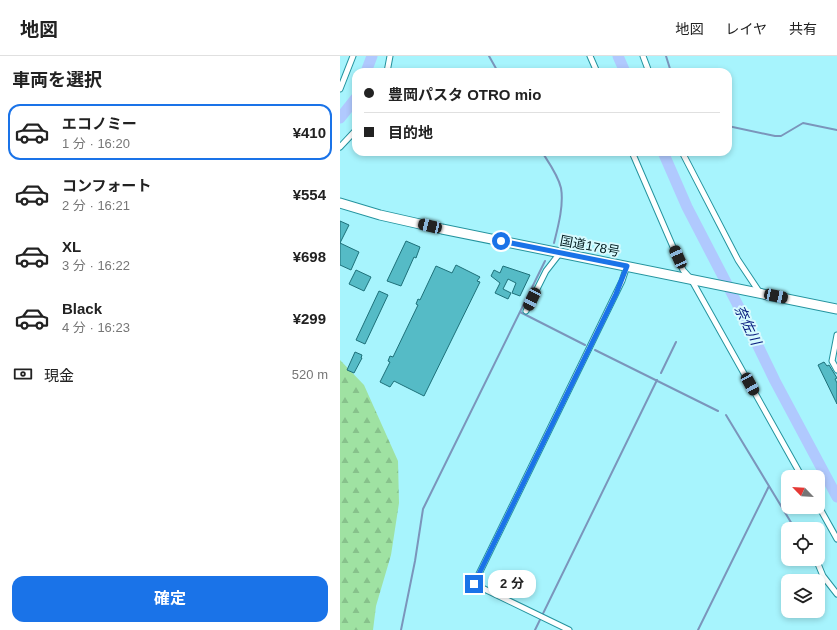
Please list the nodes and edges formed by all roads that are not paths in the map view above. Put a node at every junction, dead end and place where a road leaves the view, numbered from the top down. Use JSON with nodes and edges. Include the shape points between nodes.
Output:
{"nodes":[{"id":1,"x":353,"y":56,"type":"edge"},
{"id":2,"x":390,"y":56,"type":"edge"},
{"id":3,"x":590,"y":56,"type":"edge"},
{"id":4,"x":642,"y":56,"type":"edge"},
{"id":5,"x":388,"y":68,"type":"edge"},
{"id":6,"x":595,"y":68,"type":"edge"},
{"id":7,"x":646,"y":68,"type":"edge"},
{"id":8,"x":340,"y":90,"type":"edge"},
{"id":9,"x":352,"y":134,"type":"edge"},
{"id":10,"x":340,"y":148,"type":"edge"},
{"id":11,"x":634,"y":156,"type":"edge"},
{"id":12,"x":684,"y":156,"type":"edge"},
{"id":13,"x":340,"y":203,"type":"edge"},
{"id":14,"x":560,"y":253,"type":"junction"},
{"id":15,"x":627,"y":266,"type":"junction"},
{"id":16,"x":694,"y":279,"type":"junction"},
{"id":17,"x":757,"y":292,"type":"junction"},
{"id":18,"x":837,"y":309,"type":"edge"},
{"id":19,"x":526,"y":311,"type":"dead end"},
{"id":20,"x":837,"y":335,"type":"edge"},
{"id":21,"x":837,"y":370,"type":"edge"},
{"id":22,"x":798,"y":470,"type":"edge"},
{"id":23,"x":823,"y":514,"type":"edge"},
{"id":24,"x":837,"y":539,"type":"edge"},
{"id":25,"x":819,"y":566,"type":"edge"},
{"id":26,"x":837,"y":594,"type":"edge"},
{"id":27,"x":569,"y":630,"type":"edge"}],
"edges":[{"from":1,"to":8,"type":"street"},
{"from":2,"to":5,"type":"street"},
{"from":3,"to":6,"type":"street"},
{"from":4,"to":7,"type":"street"},
{"from":9,"to":10,"type":"street"},
{"from":11,"to":16,"type":"street","via":[[683,270]]},
{"from":12,"to":17,"type":"street"},
{"from":13,"to":14,"type":"highway","name":"国道178号","via":[[393,218]]},
{"from":14,"to":15,"type":"highway","name":"国道178号"},
{"from":14,"to":19,"type":"street","via":[[546,271]]},
{"from":15,"to":16,"type":"highway","name":"国道178号"},
{"from":15,"to":27,"type":"street","via":[[474,584]]},
{"from":16,"to":17,"type":"highway","name":"国道178号"},
{"from":16,"to":22,"type":"street"},
{"from":17,"to":18,"type":"highway","name":"国道178号"},
{"from":20,"to":21,"type":"street","via":[[832,361]]},
{"from":23,"to":24,"type":"street"},
{"from":25,"to":26,"type":"street"}]}
